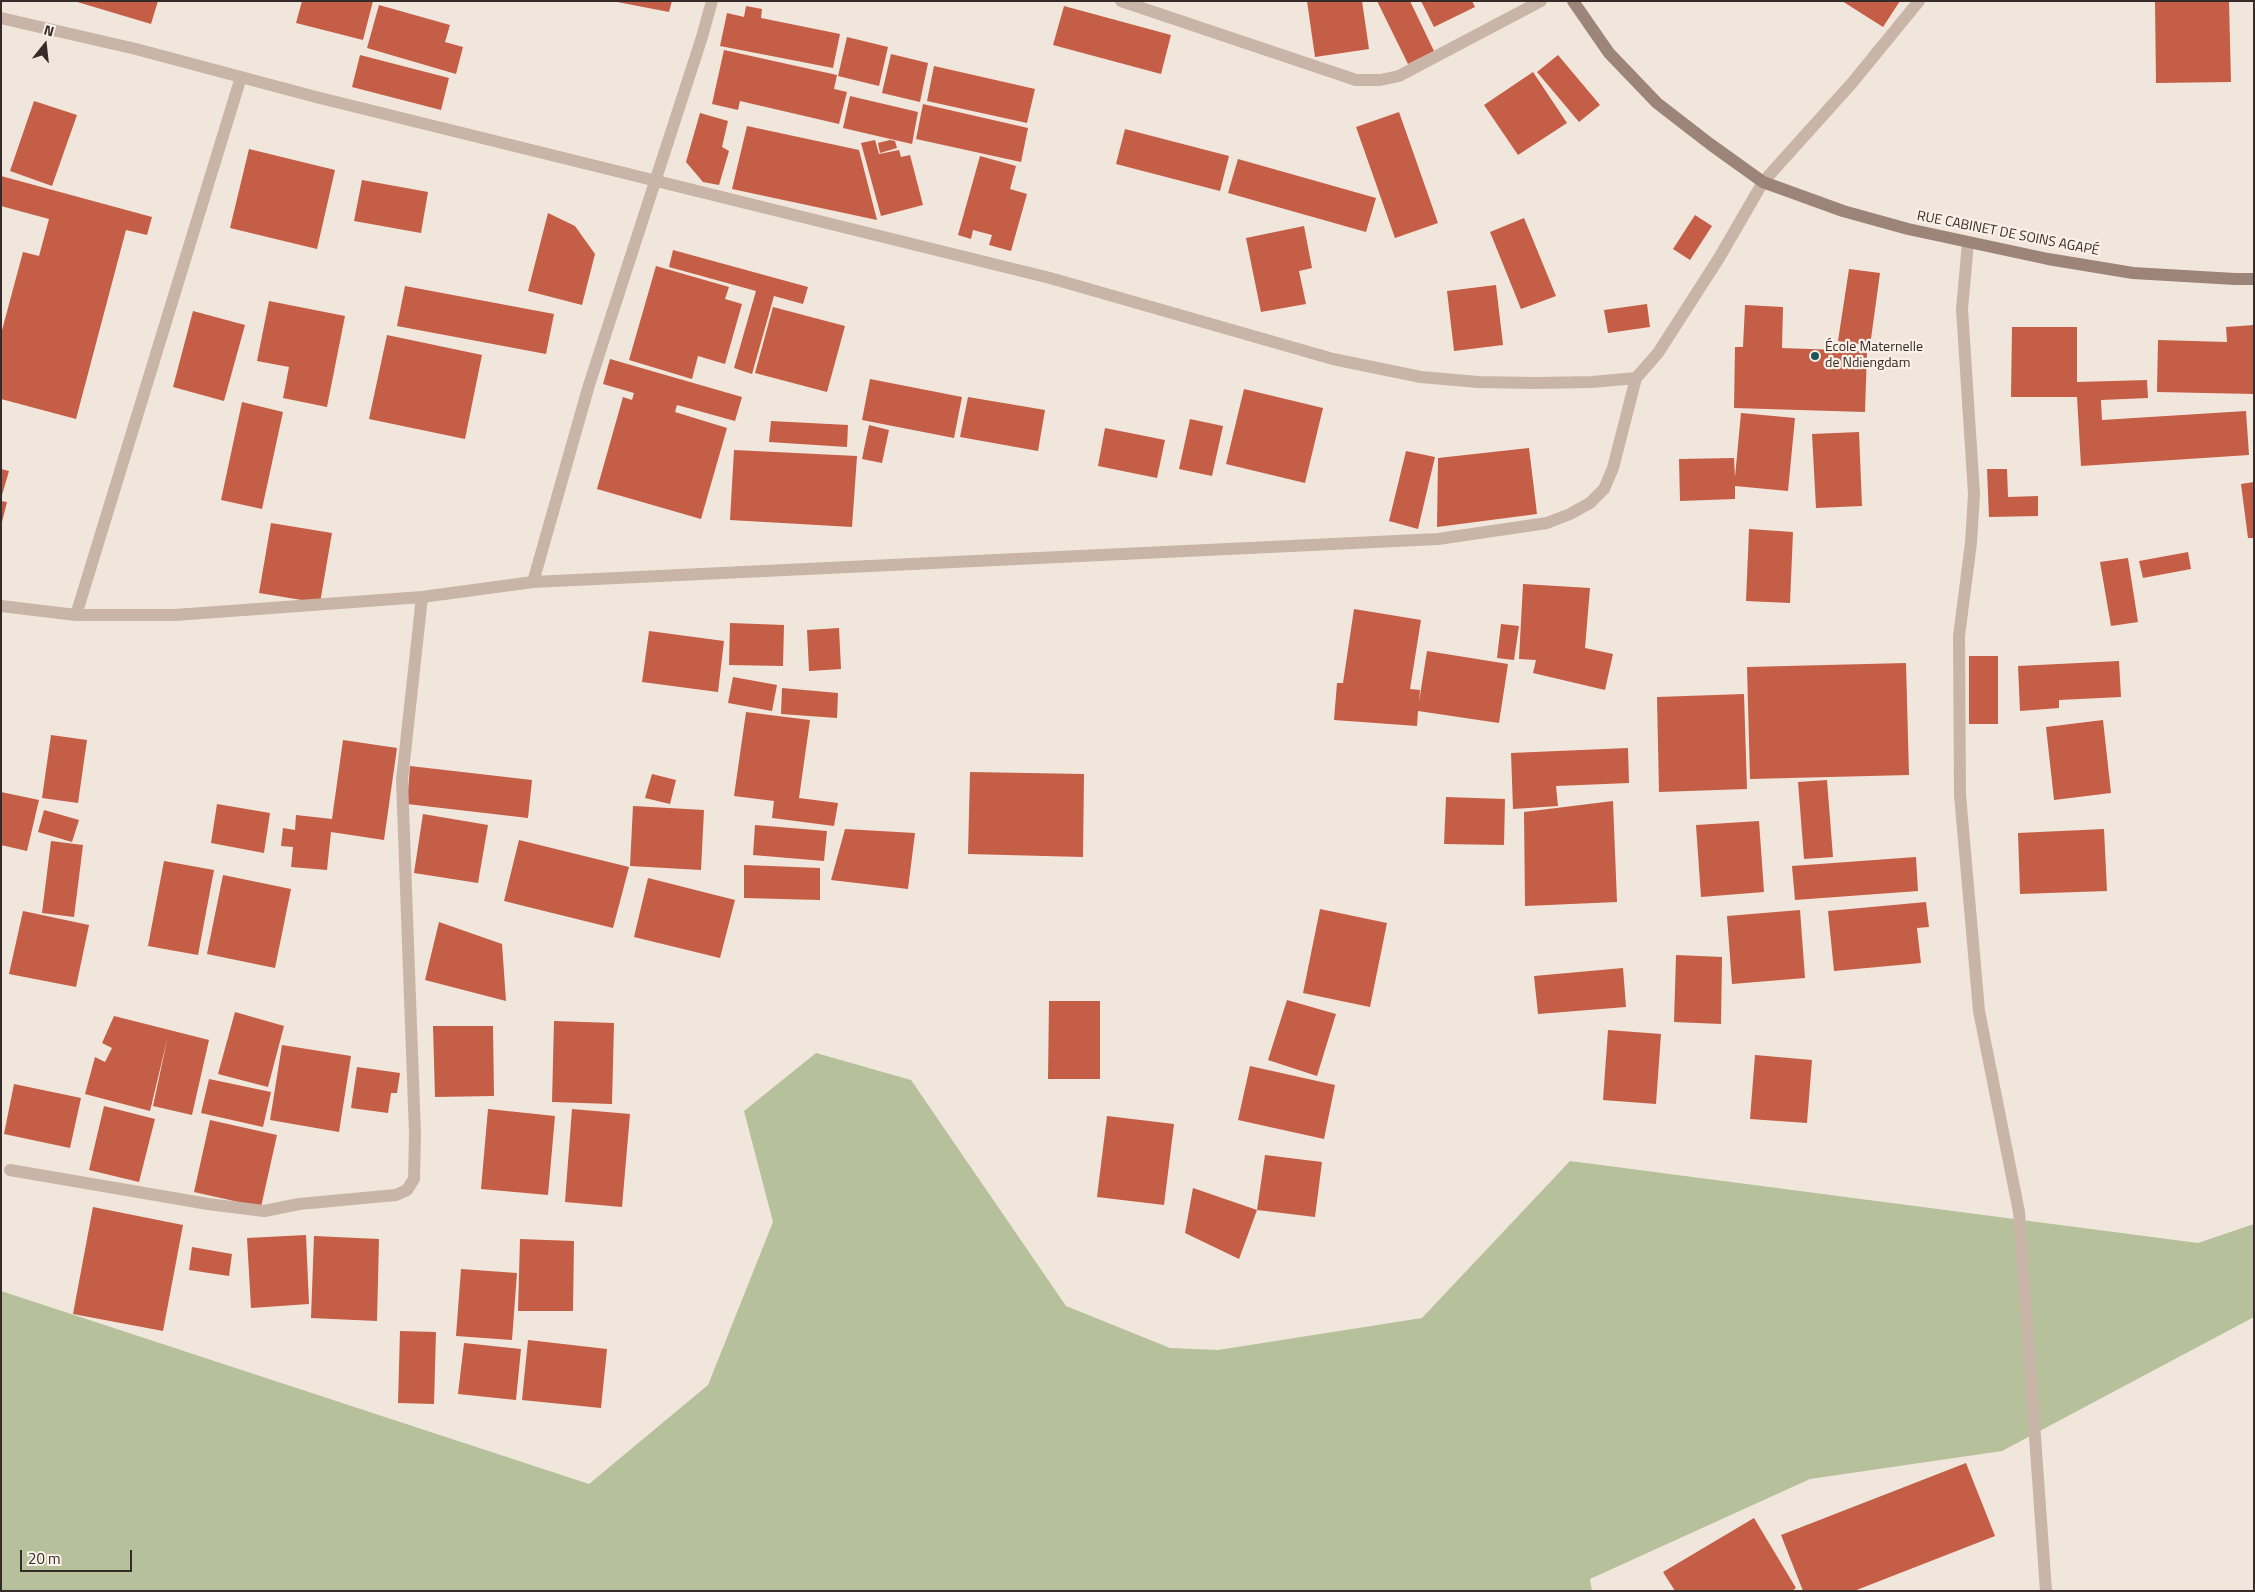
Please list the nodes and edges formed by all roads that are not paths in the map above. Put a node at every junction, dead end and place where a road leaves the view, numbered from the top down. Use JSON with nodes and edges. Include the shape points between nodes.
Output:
{"nodes":[{"id":1,"x":712,"y":1,"type":"edge"},
{"id":2,"x":1120,"y":1,"type":"edge"},
{"id":3,"x":1541,"y":1,"type":"edge"},
{"id":4,"x":1573,"y":1,"type":"edge"},
{"id":5,"x":1919,"y":1,"type":"edge"},
{"id":6,"x":1,"y":18,"type":"edge"},
{"id":7,"x":241,"y":77,"type":"junction"},
{"id":8,"x":655,"y":181,"type":"junction"},
{"id":9,"x":1763,"y":182,"type":"junction"},
{"id":10,"x":1968,"y":243,"type":"junction"},
{"id":11,"x":2254,"y":279,"type":"edge"},
{"id":12,"x":1636,"y":378,"type":"junction"},
{"id":13,"x":533,"y":582,"type":"junction"},
{"id":14,"x":422,"y":597,"type":"junction"},
{"id":15,"x":1,"y":606,"type":"edge"},
{"id":16,"x":76,"y":615,"type":"junction"},
{"id":17,"x":10,"y":1170,"type":"dead end"},
{"id":18,"x":2046,"y":1591,"type":"edge"}],
"edges":[{"from":1,"to":8,"type":"street"},
{"from":2,"to":3,"type":"street","via":[[1356,80],[1399,76]]},
{"from":4,"to":9,"type":"street","name":"RUE CABINET DE SOINS AGAPÉ","via":[[1609,52],[1657,103]]},
{"from":5,"to":9,"type":"street","via":[[1852,83]]},
{"from":6,"to":7,"type":"street"},
{"from":7,"to":8,"type":"street"},
{"from":7,"to":16,"type":"street"},
{"from":8,"to":12,"type":"street","via":[[1050,278],[1333,359],[1386,370],[1478,382],[1592,382]]},
{"from":8,"to":13,"type":"street","via":[[589,385]]},
{"from":9,"to":10,"type":"street","name":"RUE CABINET DE SOINS AGAPÉ","via":[[1843,211]]},
{"from":9,"to":12,"type":"street","via":[[1658,353]]},
{"from":10,"to":11,"type":"street","name":"RUE CABINET DE SOINS AGAPÉ","via":[[2133,273]]},
{"from":10,"to":18,"type":"street","via":[[1962,308],[1974,494],[1959,636],[1960,795],[1980,1011],[2019,1212]]},
{"from":12,"to":13,"type":"street","via":[[1613,468],[1604,489],[1590,503],[1547,523],[1438,539]]},
{"from":13,"to":14,"type":"street"},
{"from":14,"to":16,"type":"street","via":[[175,615]]},
{"from":14,"to":17,"type":"street","via":[[402,780],[414,1179],[406,1190],[396,1194],[264,1210],[208,1204]]},
{"from":15,"to":16,"type":"street"}]}
